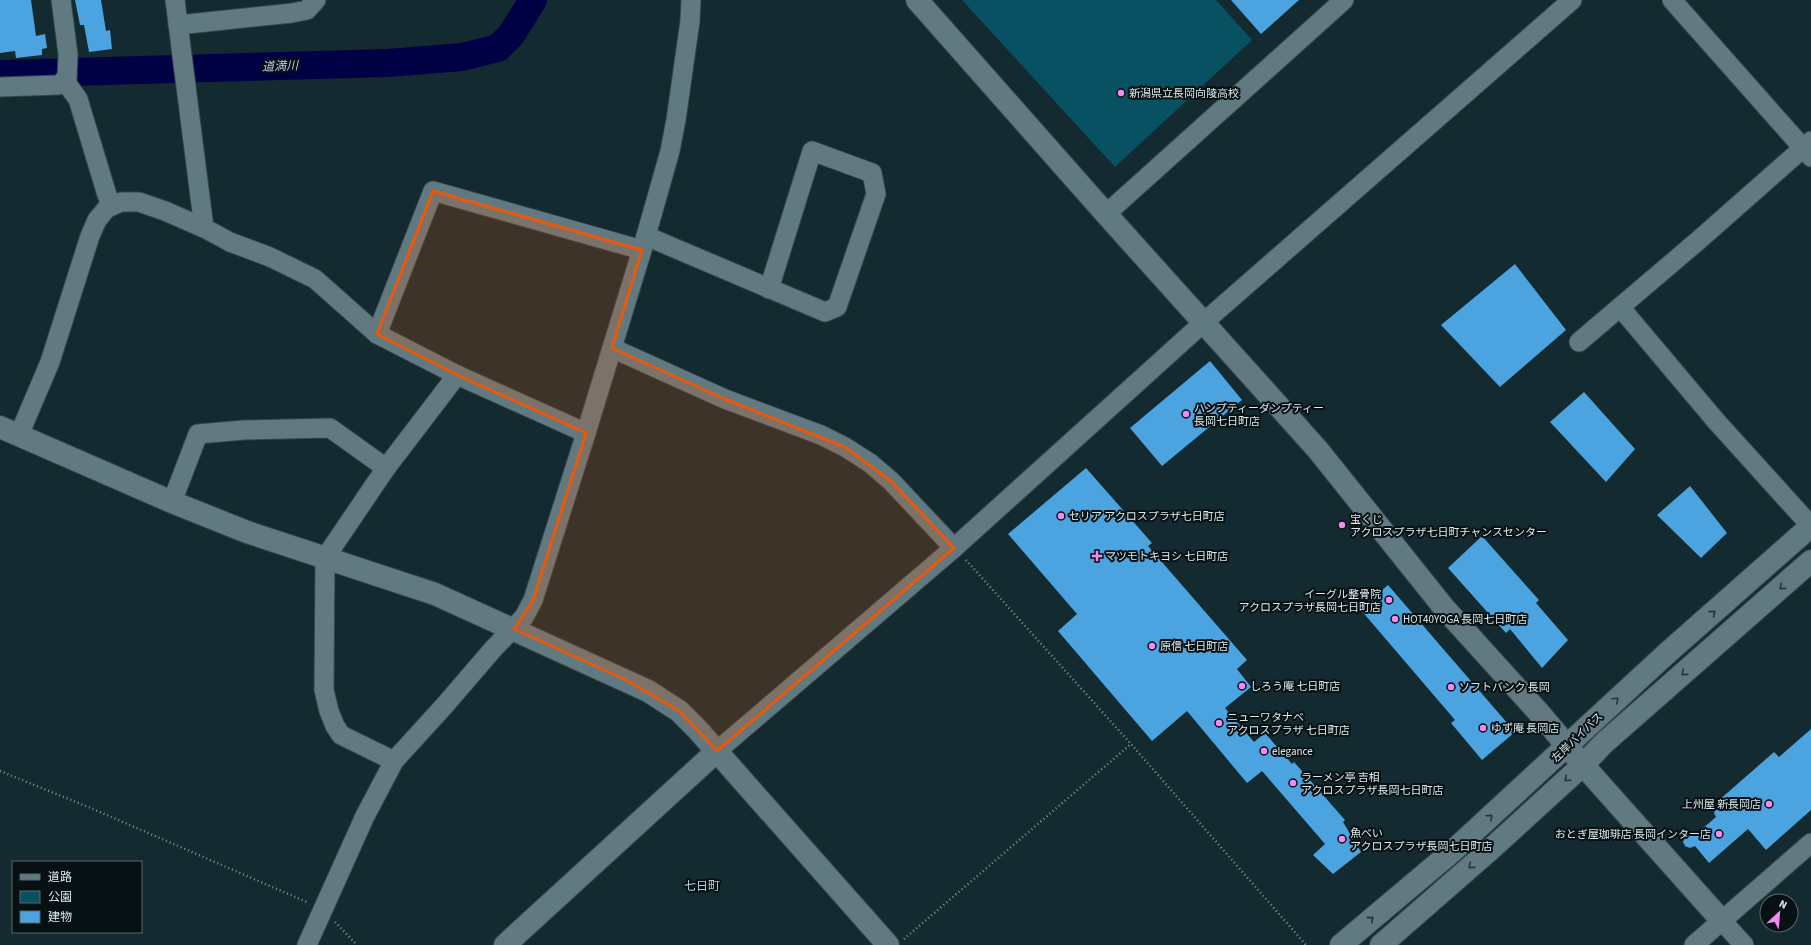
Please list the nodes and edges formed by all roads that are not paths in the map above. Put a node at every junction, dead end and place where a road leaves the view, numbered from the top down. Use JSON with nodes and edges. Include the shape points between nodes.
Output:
{"nodes":[{"id":1,"x":61,"y":0,"type":"edge"},
{"id":2,"x":175,"y":0,"type":"edge"},
{"id":3,"x":316,"y":0,"type":"edge"},
{"id":4,"x":691,"y":0,"type":"edge"},
{"id":5,"x":917,"y":0,"type":"edge"},
{"id":6,"x":1344,"y":0,"type":"edge"},
{"id":7,"x":1572,"y":0,"type":"edge"},
{"id":8,"x":1672,"y":0,"type":"edge"},
{"id":9,"x":178,"y":25,"type":"junction"},
{"id":10,"x":64,"y":80,"type":"junction"},
{"id":11,"x":0,"y":87,"type":"edge"},
{"id":12,"x":1808,"y":148,"type":"edge"},
{"id":13,"x":112,"y":206,"type":"junction"},
{"id":14,"x":1106,"y":214,"type":"junction"},
{"id":15,"x":204,"y":228,"type":"junction"},
{"id":16,"x":644,"y":243,"type":"junction"},
{"id":17,"x":769,"y":289,"type":"junction"},
{"id":18,"x":1620,"y":307,"type":"junction"},
{"id":19,"x":1203,"y":323,"type":"junction"},
{"id":20,"x":378,"y":334,"type":"junction"},
{"id":21,"x":1579,"y":342,"type":"dead end"},
{"id":22,"x":612,"y":348,"type":"junction"},
{"id":23,"x":457,"y":375,"type":"junction"},
{"id":24,"x":10,"y":431,"type":"edge"},
{"id":25,"x":586,"y":433,"type":"junction"},
{"id":26,"x":386,"y":468,"type":"junction"},
{"id":27,"x":172,"y":502,"type":"junction"},
{"id":28,"x":1811,"y":526,"type":"edge"},
{"id":29,"x":954,"y":548,"type":"junction"},
{"id":30,"x":326,"y":558,"type":"junction"},
{"id":31,"x":1811,"y":561,"type":"edge"},
{"id":32,"x":514,"y":629,"type":"junction"},
{"id":33,"x":1567,"y":746,"type":"junction"},
{"id":34,"x":717,"y":751,"type":"junction"},
{"id":35,"x":394,"y":761,"type":"junction"},
{"id":36,"x":1583,"y":765,"type":"junction"},
{"id":37,"x":1811,"y":843,"type":"edge"},
{"id":38,"x":1722,"y":920,"type":"junction"},
{"id":39,"x":896,"y":942,"type":"edge"},
{"id":40,"x":307,"y":945,"type":"edge"},
{"id":41,"x":505,"y":945,"type":"edge"},
{"id":42,"x":1341,"y":945,"type":"edge"},
{"id":43,"x":1381,"y":945,"type":"edge"},
{"id":44,"x":1694,"y":945,"type":"edge"},
{"id":45,"x":1744,"y":945,"type":"edge"}],
"edges":[{"from":1,"to":10,"type":"street","via":[[68,54],[67,78]]},
{"from":2,"to":9,"type":"street"},
{"from":3,"to":9,"type":"street","via":[[307,10],[292,13]]},
{"from":4,"to":16,"type":"street","via":[[676,120]]},
{"from":5,"to":14,"type":"street"},
{"from":6,"to":14,"type":"street"},
{"from":7,"to":19,"type":"street"},
{"from":8,"to":12,"type":"street"},
{"from":9,"to":15,"type":"street"},
{"from":10,"to":11,"type":"street","via":[[60,85]]},
{"from":10,"to":13,"type":"street","via":[[78,99]]},
{"from":12,"to":18,"type":"street"},
{"from":13,"to":15,"type":"street","via":[[121,202],[139,202]]},
{"from":13,"to":24,"type":"street","via":[[97,220],[90,236],[50,362]]},
{"from":14,"to":19,"type":"street"},
{"from":15,"to":20,"type":"street","via":[[315,279]]},
{"from":16,"to":17,"type":"street"},
{"from":16,"to":20,"type":"street","via":[[433,191]]},
{"from":16,"to":22,"type":"street"},
{"from":17,"to":17,"type":"street","via":[[825,312],[837,307],[876,194],[872,173],[812,152]]},
{"from":18,"to":21,"type":"street"},
{"from":18,"to":28,"type":"street","via":[[1716,421]]},
{"from":19,"to":29,"type":"street"},
{"from":19,"to":33,"type":"street","via":[[1318,450],[1445,609]]},
{"from":20,"to":23,"type":"street"},
{"from":22,"to":25,"type":"street"},
{"from":22,"to":29,"type":"street","via":[[725,399],[821,435],[845,447],[891,481]]},
{"from":23,"to":25,"type":"street"},
{"from":23,"to":26,"type":"street"},
{"from":24,"to":27,"type":"street"},
{"from":25,"to":32,"type":"street","via":[[533,600]]},
{"from":26,"to":27,"type":"street","via":[[330,428],[198,434]]},
{"from":26,"to":30,"type":"street"},
{"from":27,"to":30,"type":"street","via":[[247,532]]},
{"from":33,"to":28,"type":"street","name":"左岸バイパス","one_way":true},
{"from":29,"to":34,"type":"street"},
{"from":30,"to":32,"type":"street","via":[[435,594]]},
{"from":30,"to":35,"type":"street","via":[[324,690],[329,711],[341,735]]},
{"from":31,"to":36,"type":"street","name":"左岸バイパス","one_way":true,"via":[[1604,743]]},
{"from":32,"to":34,"type":"street","via":[[626,680],[663,700],[688,720]]},
{"from":32,"to":35,"type":"street","via":[[494,648]]},
{"from":33,"to":36,"type":"street"},
{"from":42,"to":33,"type":"street","name":"左岸バイパス","one_way":true,"via":[[1455,849]]},
{"from":34,"to":39,"type":"street"},
{"from":34,"to":41,"type":"street"},
{"from":35,"to":40,"type":"street","via":[[365,816]]},
{"from":36,"to":38,"type":"street"},
{"from":36,"to":43,"type":"street","name":"左岸バイパス","one_way":true},
{"from":37,"to":38,"type":"street"},
{"from":38,"to":44,"type":"street"},
{"from":38,"to":45,"type":"street"}]}
